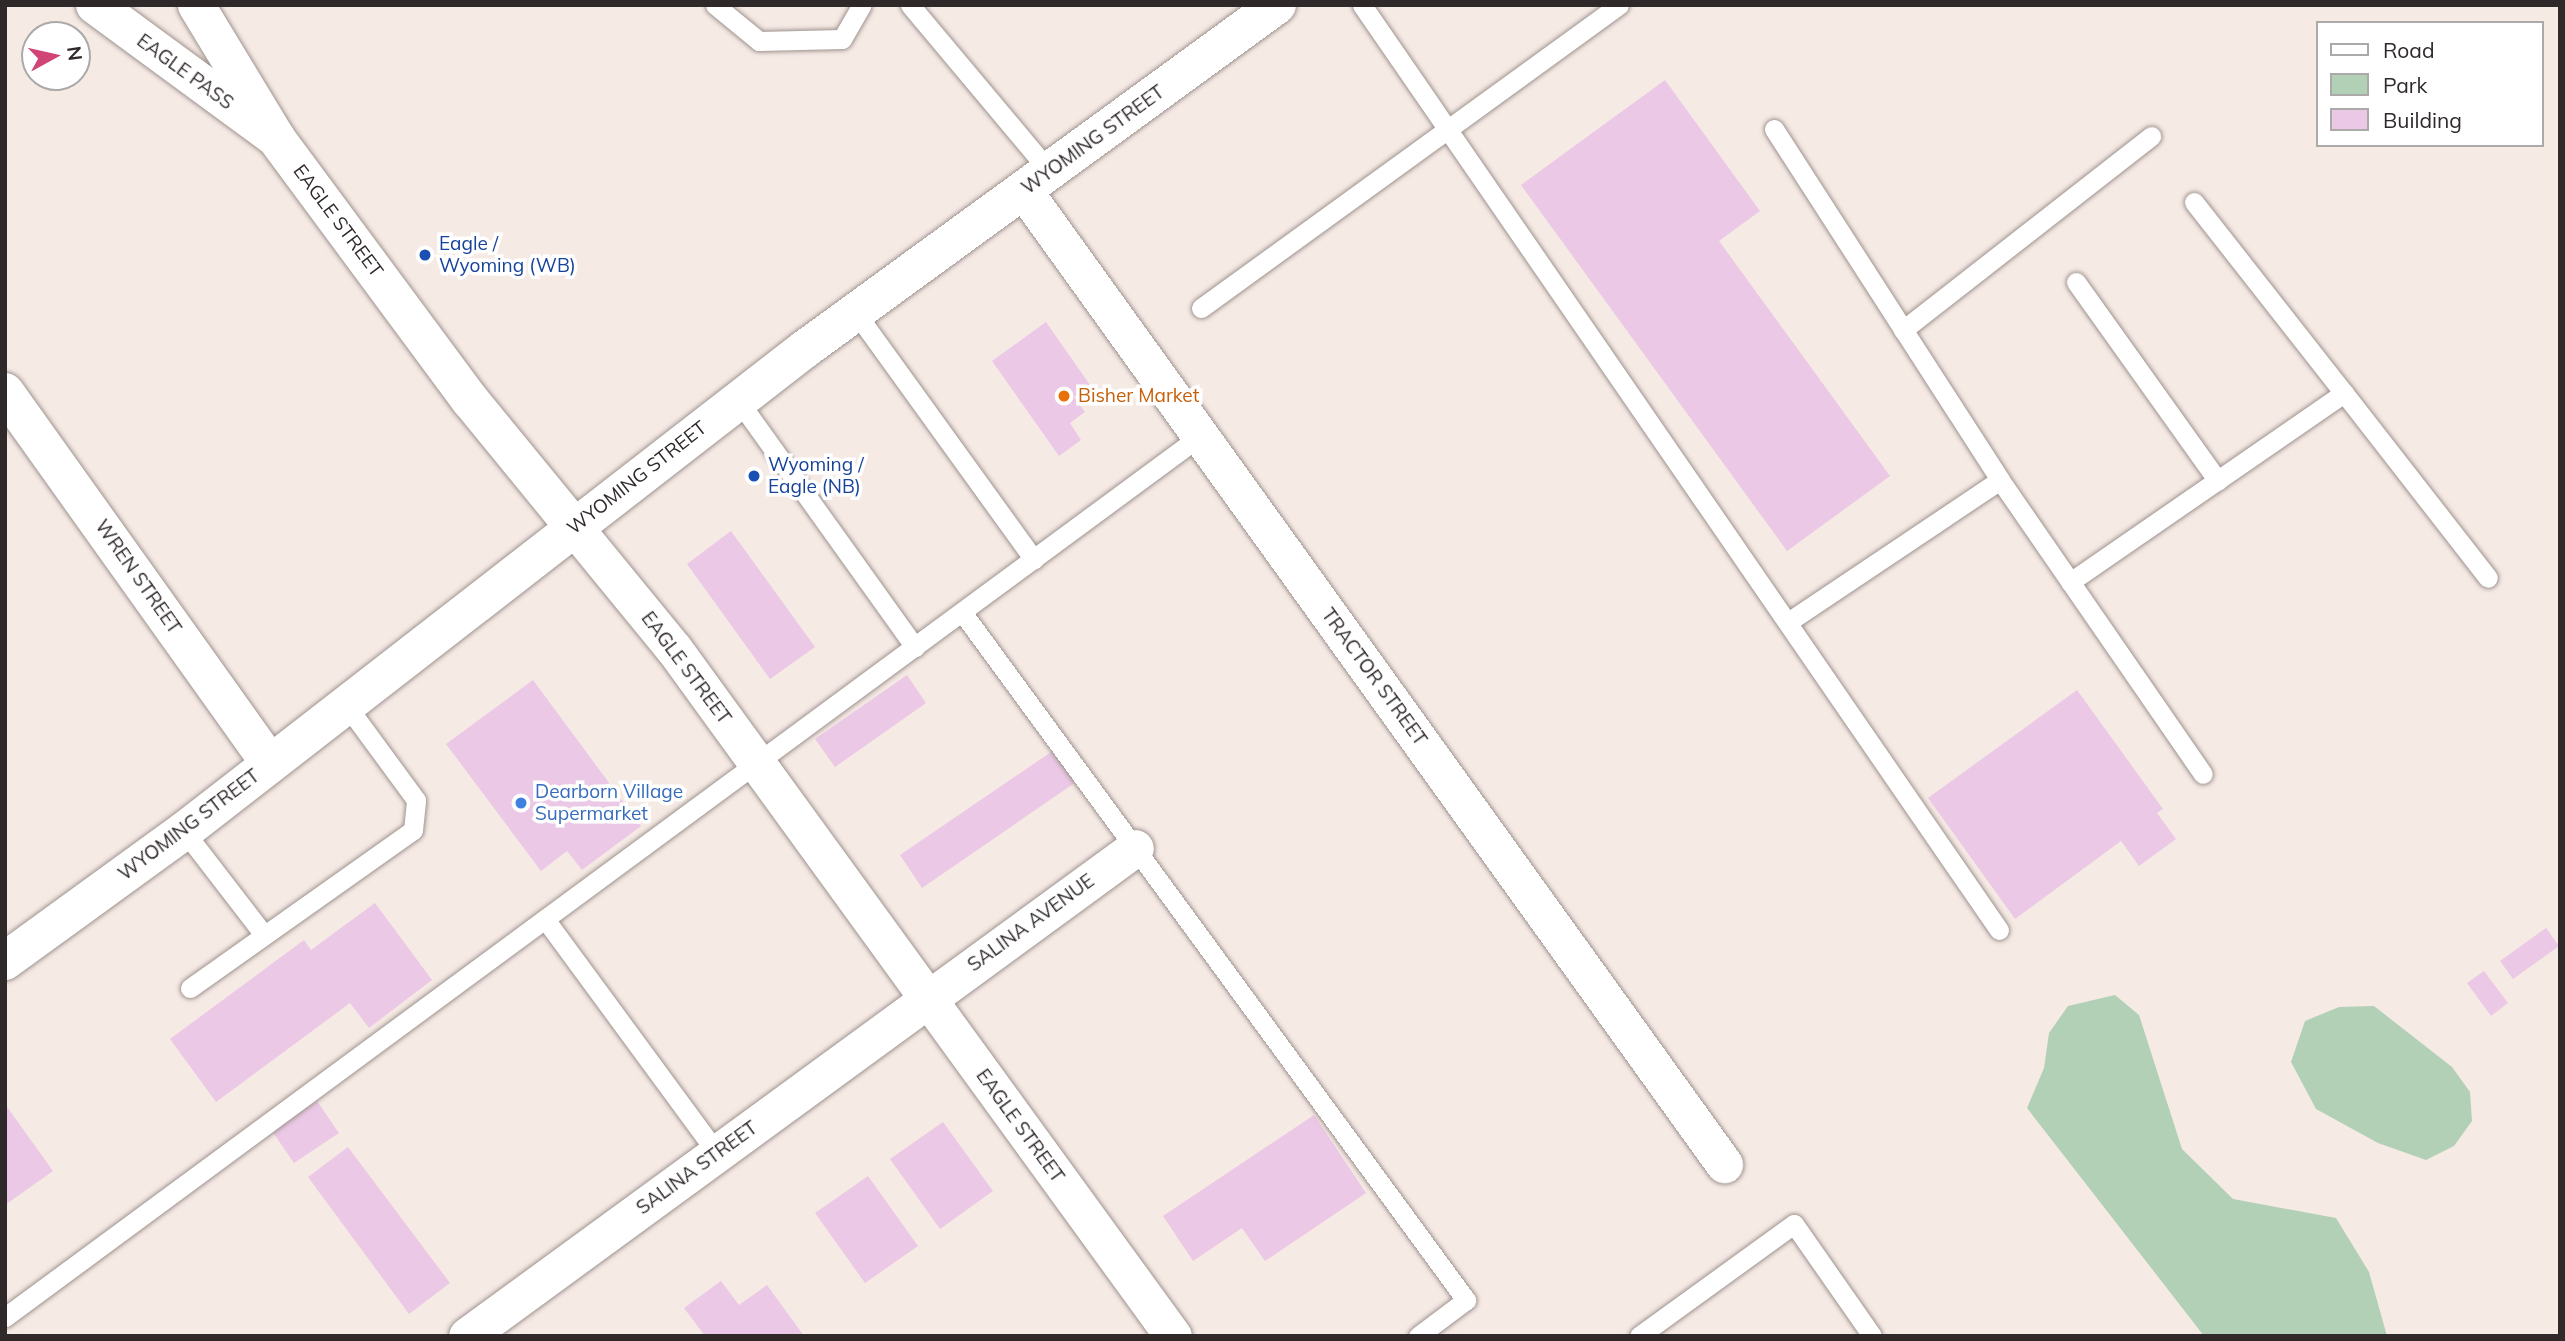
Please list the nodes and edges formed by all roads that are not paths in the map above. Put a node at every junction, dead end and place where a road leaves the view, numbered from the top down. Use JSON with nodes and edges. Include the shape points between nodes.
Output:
{"nodes":[{"id":1,"x":95,"y":5,"type":"edge"},
{"id":2,"x":715,"y":5,"type":"edge"},
{"id":3,"x":862,"y":5,"type":"edge"},
{"id":4,"x":910,"y":5,"type":"edge"},
{"id":5,"x":1277,"y":5,"type":"edge"},
{"id":6,"x":1362,"y":5,"type":"edge"},
{"id":7,"x":1619,"y":5,"type":"edge"},
{"id":8,"x":198,"y":6,"type":"edge"},
{"id":9,"x":1445,"y":128,"type":"junction"},
{"id":10,"x":1774,"y":129,"type":"dead end"},
{"id":11,"x":2151,"y":136,"type":"dead end"},
{"id":12,"x":276,"y":138,"type":"junction"},
{"id":13,"x":1037,"y":181,"type":"junction"},
{"id":14,"x":2194,"y":202,"type":"dead end"},
{"id":15,"x":2076,"y":282,"type":"dead end"},
{"id":16,"x":1201,"y":308,"type":"dead end"},
{"id":17,"x":856,"y":313,"type":"junction"},
{"id":18,"x":1903,"y":330,"type":"junction"},
{"id":19,"x":2344,"y":394,"type":"junction"},
{"id":20,"x":6,"y":396,"type":"edge"},
{"id":21,"x":738,"y":400,"type":"junction"},
{"id":22,"x":1200,"y":436,"type":"junction"},
{"id":23,"x":2000,"y":480,"type":"junction"},
{"id":24,"x":2218,"y":481,"type":"junction"},
{"id":25,"x":574,"y":527,"type":"junction"},
{"id":26,"x":1034,"y":560,"type":"junction"},
{"id":27,"x":2488,"y":578,"type":"dead end"},
{"id":28,"x":2070,"y":582,"type":"junction"},
{"id":29,"x":962,"y":612,"type":"junction"},
{"id":30,"x":1789,"y":621,"type":"junction"},
{"id":31,"x":915,"y":647,"type":"junction"},
{"id":32,"x":347,"y":706,"type":"junction"},
{"id":33,"x":270,"y":763,"type":"junction"},
{"id":34,"x":757,"y":763,"type":"junction"},
{"id":35,"x":2203,"y":774,"type":"dead end"},
{"id":36,"x":184,"y":831,"type":"junction"},
{"id":37,"x":1135,"y":848,"type":"junction"},
{"id":38,"x":545,"y":919,"type":"junction"},
{"id":39,"x":1999,"y":930,"type":"dead end"},
{"id":40,"x":264,"y":935,"type":"junction"},
{"id":41,"x":8,"y":951,"type":"edge"},
{"id":42,"x":190,"y":988,"type":"dead end"},
{"id":43,"x":928,"y":999,"type":"junction"},
{"id":44,"x":717,"y":1153,"type":"junction"},
{"id":45,"x":1724,"y":1164,"type":"dead end"},
{"id":46,"x":5,"y":1317,"type":"edge"},
{"id":47,"x":467,"y":1336,"type":"edge"},
{"id":48,"x":1172,"y":1336,"type":"edge"},
{"id":49,"x":1418,"y":1336,"type":"edge"},
{"id":50,"x":1640,"y":1336,"type":"edge"},
{"id":51,"x":1872,"y":1336,"type":"edge"}],
"edges":[{"from":1,"to":12,"type":"main road","name":"EAGLE PASS"},
{"from":2,"to":3,"type":"lane","via":[[759,41],[842,39]]},
{"from":4,"to":13,"type":"lane"},
{"from":5,"to":13,"type":"main road","name":"WYOMING STREET"},
{"from":6,"to":9,"type":"lane"},
{"from":7,"to":9,"type":"lane"},
{"from":8,"to":12,"type":"street","name":"EAGLE STREET"},
{"from":9,"to":16,"type":"lane"},
{"from":9,"to":30,"type":"lane"},
{"from":10,"to":18,"type":"lane"},
{"from":11,"to":18,"type":"lane"},
{"from":12,"to":25,"type":"main road","name":"EAGLE STREET","via":[[470,400]]},
{"from":13,"to":17,"type":"main road","name":"WYOMING STREET"},
{"from":13,"to":22,"type":"street","name":"TRACTOR STREET"},
{"from":14,"to":19,"type":"lane"},
{"from":15,"to":24,"type":"lane"},
{"from":17,"to":21,"type":"main road","name":"WYOMING STREET"},
{"from":17,"to":26,"type":"lane"},
{"from":18,"to":23,"type":"lane"},
{"from":19,"to":24,"type":"lane"},
{"from":19,"to":27,"type":"lane"},
{"from":20,"to":33,"type":"main road","name":"WREN STREET"},
{"from":21,"to":25,"type":"main road","name":"WYOMING STREET"},
{"from":21,"to":31,"type":"lane"},
{"from":22,"to":26,"type":"lane"},
{"from":22,"to":45,"type":"street","name":"TRACTOR STREET"},
{"from":23,"to":28,"type":"lane"},
{"from":23,"to":30,"type":"lane"},
{"from":24,"to":28,"type":"lane"},
{"from":25,"to":32,"type":"main road","name":"WYOMING STREET"},
{"from":25,"to":34,"type":"street","name":"EAGLE STREET","via":[[674,649]]},
{"from":26,"to":29,"type":"lane"},
{"from":28,"to":35,"type":"lane"},
{"from":29,"to":31,"type":"lane"},
{"from":29,"to":37,"type":"lane"},
{"from":30,"to":39,"type":"lane"},
{"from":31,"to":34,"type":"lane"},
{"from":32,"to":33,"type":"main road","name":"WYOMING STREET"},
{"from":32,"to":40,"type":"lane","via":[[416,800],[413,830]]},
{"from":33,"to":36,"type":"main road","name":"WYOMING STREET"},
{"from":34,"to":38,"type":"lane"},
{"from":34,"to":43,"type":"street","name":"EAGLE STREET"},
{"from":36,"to":40,"type":"lane"},
{"from":36,"to":41,"type":"main road","name":"WYOMING STREET"},
{"from":37,"to":43,"type":"street","name":"SALINA AVENUE"},
{"from":37,"to":49,"type":"lane","via":[[1466,1300]]},
{"from":38,"to":44,"type":"lane"},
{"from":38,"to":46,"type":"lane"},
{"from":40,"to":42,"type":"lane"},
{"from":43,"to":44,"type":"street","name":"SALINA STREET"},
{"from":43,"to":48,"type":"street","name":"EAGLE STREET"},
{"from":44,"to":47,"type":"street","name":"SALINA STREET"},
{"from":50,"to":51,"type":"lane","via":[[1794,1224]]}]}
